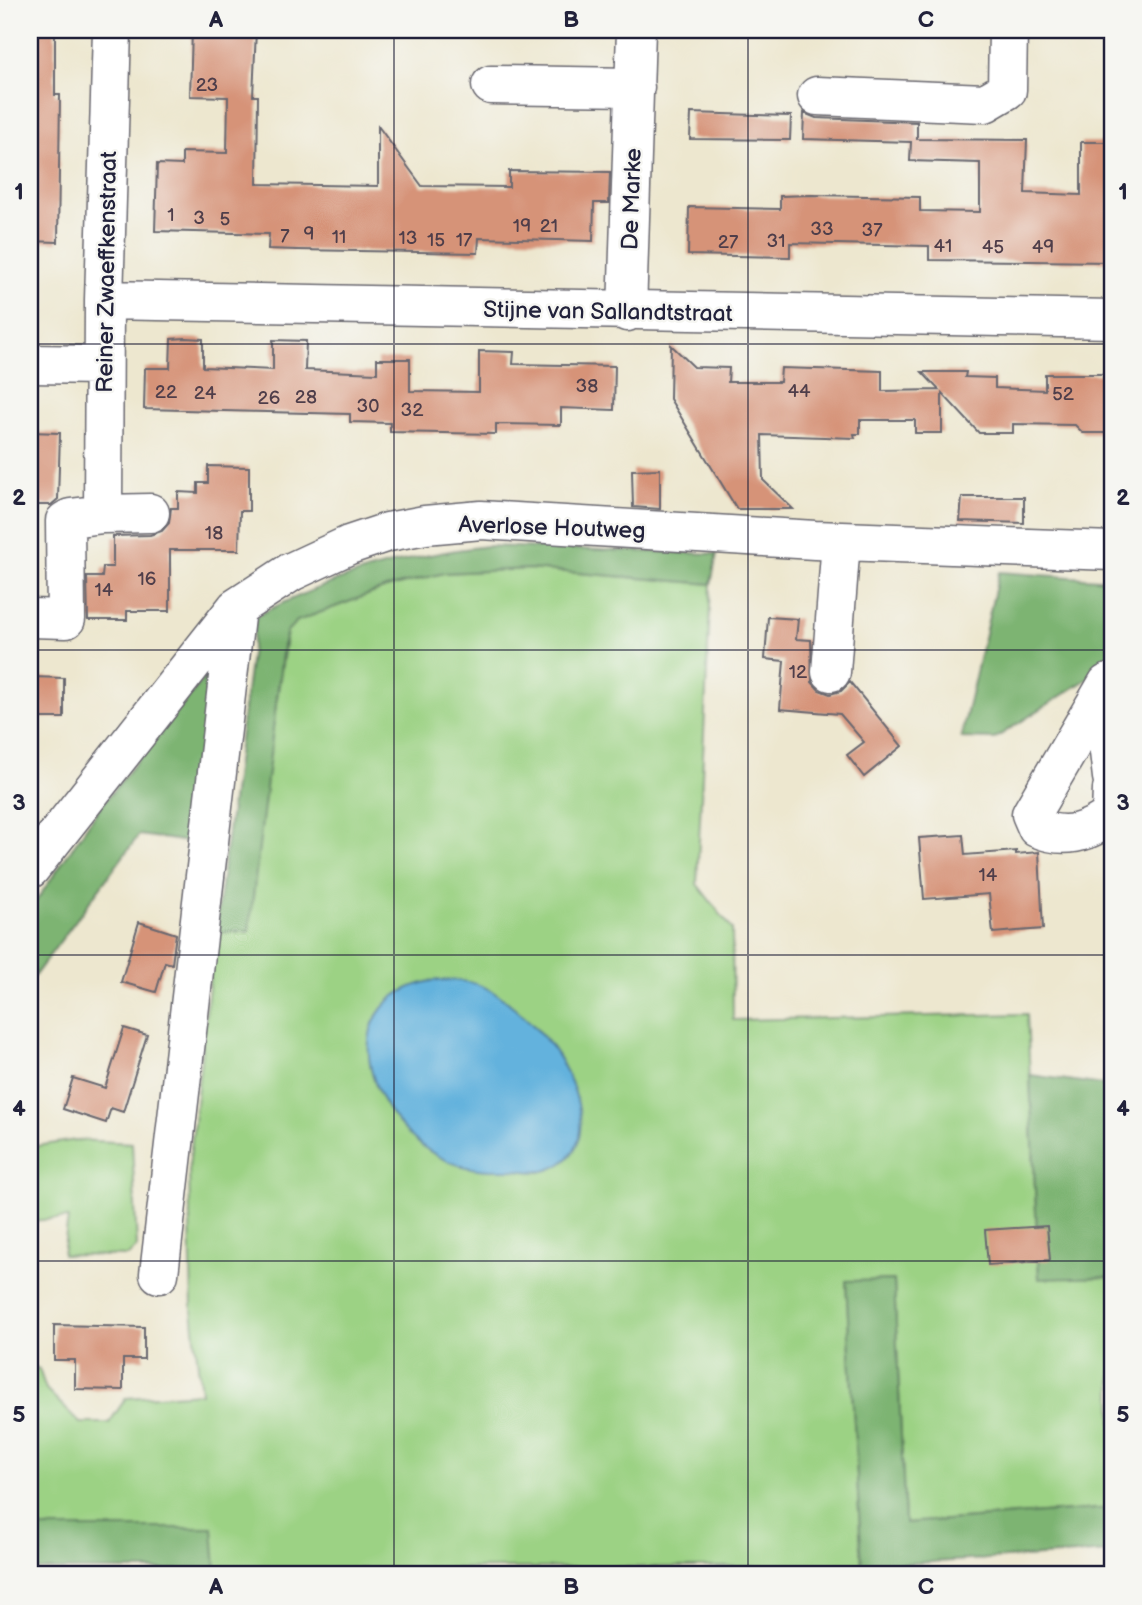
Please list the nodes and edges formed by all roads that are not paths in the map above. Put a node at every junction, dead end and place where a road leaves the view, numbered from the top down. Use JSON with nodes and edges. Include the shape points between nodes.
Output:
{"nodes":[{"id":1,"x":112,"y":30,"type":"edge"},
{"id":2,"x":636,"y":30,"type":"edge"},
{"id":3,"x":1008,"y":30,"type":"edge"},
{"id":4,"x":491,"y":85,"type":"dead end"},
{"id":5,"x":635,"y":87,"type":"junction"},
{"id":6,"x":817,"y":96,"type":"dead end"},
{"id":7,"x":104,"y":300,"type":"junction"},
{"id":8,"x":627,"y":312,"type":"junction"},
{"id":9,"x":1112,"y":319,"type":"edge"},
{"id":10,"x":30,"y":364,"type":"edge"},
{"id":11,"x":103,"y":365,"type":"junction"},
{"id":12,"x":150,"y":513,"type":"dead end"},
{"id":13,"x":103,"y":514,"type":"junction"},
{"id":14,"x":841,"y":541,"type":"junction"},
{"id":15,"x":1112,"y":551,"type":"edge"},
{"id":16,"x":236,"y":608,"type":"junction"},
{"id":17,"x":30,"y":618,"type":"edge"},
{"id":18,"x":831,"y":672,"type":"dead end"},
{"id":19,"x":1107,"y":688,"type":"edge"},
{"id":20,"x":1112,"y":777,"type":"edge"},
{"id":21,"x":1112,"y":789,"type":"edge"},
{"id":22,"x":30,"y":869,"type":"edge"},
{"id":23,"x":159,"y":1274,"type":"dead end"}],
"edges":[{"from":1,"to":7,"type":"street","name":"Reiner Zwaeffkenstraat"},
{"from":2,"to":5,"type":"street","name":"De Marke"},
{"from":3,"to":6,"type":"street","via":[[1007,90],[985,103]]},
{"from":4,"to":5,"type":"street"},
{"from":5,"to":8,"type":"street","name":"De Marke"},
{"from":7,"to":8,"type":"street","name":"Stijne van Sallandtstraat"},
{"from":7,"to":11,"type":"street","name":"Reiner Zwaeffkenstraat"},
{"from":8,"to":9,"type":"street","name":"Stijne van Sallandtstraat"},
{"from":10,"to":11,"type":"street"},
{"from":11,"to":13,"type":"street","name":"Reiner Zwaeffkenstraat"},
{"from":12,"to":13,"type":"street"},
{"from":13,"to":17,"type":"street","via":[[65,521],[66,619]]},
{"from":14,"to":15,"type":"street","name":"Averlose Houtweg"},
{"from":14,"to":16,"type":"street","name":"Averlose Houtweg","via":[[481,520],[425,525],[349,545],[290,572]]},
{"from":14,"to":18,"type":"street"},
{"from":16,"to":22,"type":"street","name":"Averlose Houtweg"},
{"from":16,"to":23,"type":"street"},
{"from":19,"to":20,"type":"street"},
{"from":19,"to":21,"type":"street","via":[[1031,814],[1037,828],[1056,836],[1092,829],[1111,815]]}]}
